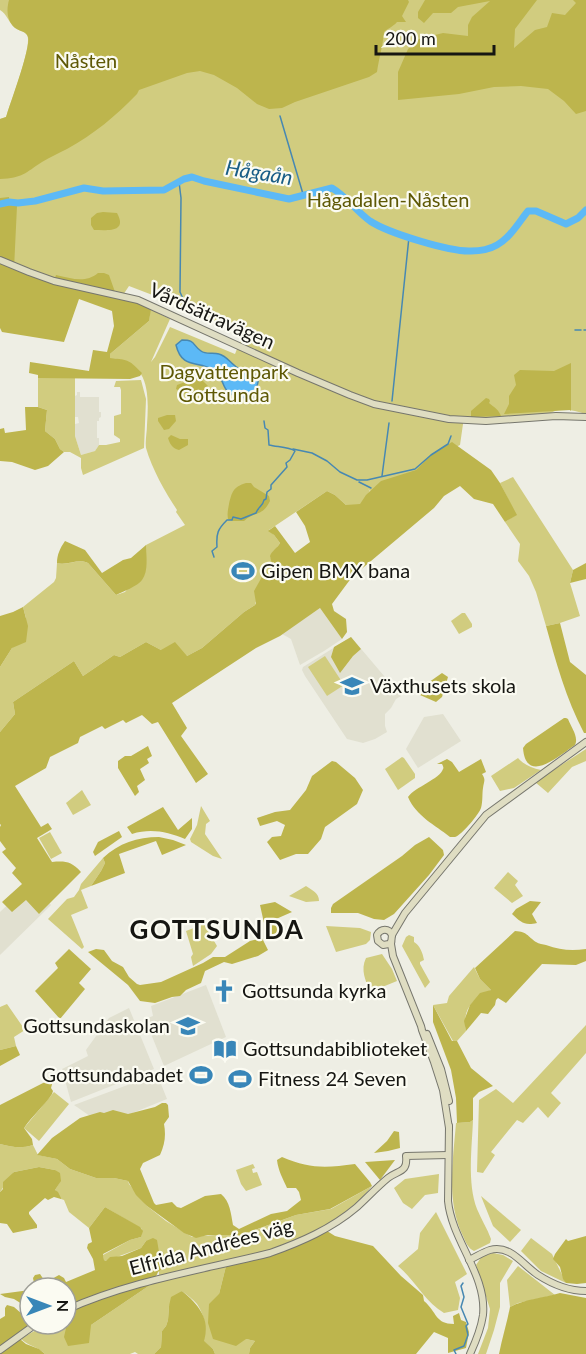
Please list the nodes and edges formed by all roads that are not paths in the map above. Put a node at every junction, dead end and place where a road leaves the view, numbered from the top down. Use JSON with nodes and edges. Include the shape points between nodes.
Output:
{"nodes":[{"id":1,"x":0,"y":260,"type":"edge"},
{"id":2,"x":586,"y":417,"type":"edge"},
{"id":3,"x":586,"y":742,"type":"edge"},
{"id":4,"x":405,"y":913,"type":"junction"},
{"id":5,"x":387,"y":929,"type":"junction"},
{"id":6,"x":390,"y":940,"type":"junction"},
{"id":7,"x":448,"y":1155,"type":"junction"},
{"id":8,"x":469,"y":1260,"type":"junction"},
{"id":9,"x":586,"y":1291,"type":"edge"},
{"id":10,"x":78,"y":1305,"type":"edge"},
{"id":11,"x":19,"y":1336,"type":"edge"},
{"id":12,"x":0,"y":1350,"type":"edge"},
{"id":13,"x":470,"y":1354,"type":"edge"}],
"edges":[{"from":1,"to":2,"type":"street","name":"Vårdsätravägen","via":[[54,281],[138,300],[374,404],[449,419]]},
{"from":3,"to":4,"type":"street","via":[[486,815]]},
{"from":4,"to":5,"type":"street"},
{"from":4,"to":6,"type":"street"},
{"from":5,"to":6,"type":"street","via":[[391,932]]},
{"from":5,"to":6,"type":"street","via":[[377,937],[380,943]]},
{"from":6,"to":7,"type":"street","via":[[442,1090],[449,1128]]},
{"from":7,"to":8,"type":"street","via":[[449,1212]]},
{"from":7,"to":10,"type":"street","name":"Elfrida Andrées väg","via":[[406,1156],[403,1171],[390,1176],[356,1208],[292,1245],[124,1288]]},
{"from":8,"to":9,"type":"street","via":[[491,1249],[511,1252],[549,1282]]},
{"from":8,"to":13,"type":"street","via":[[483,1303],[480,1328]]},
{"from":11,"to":12,"type":"street"}]}
